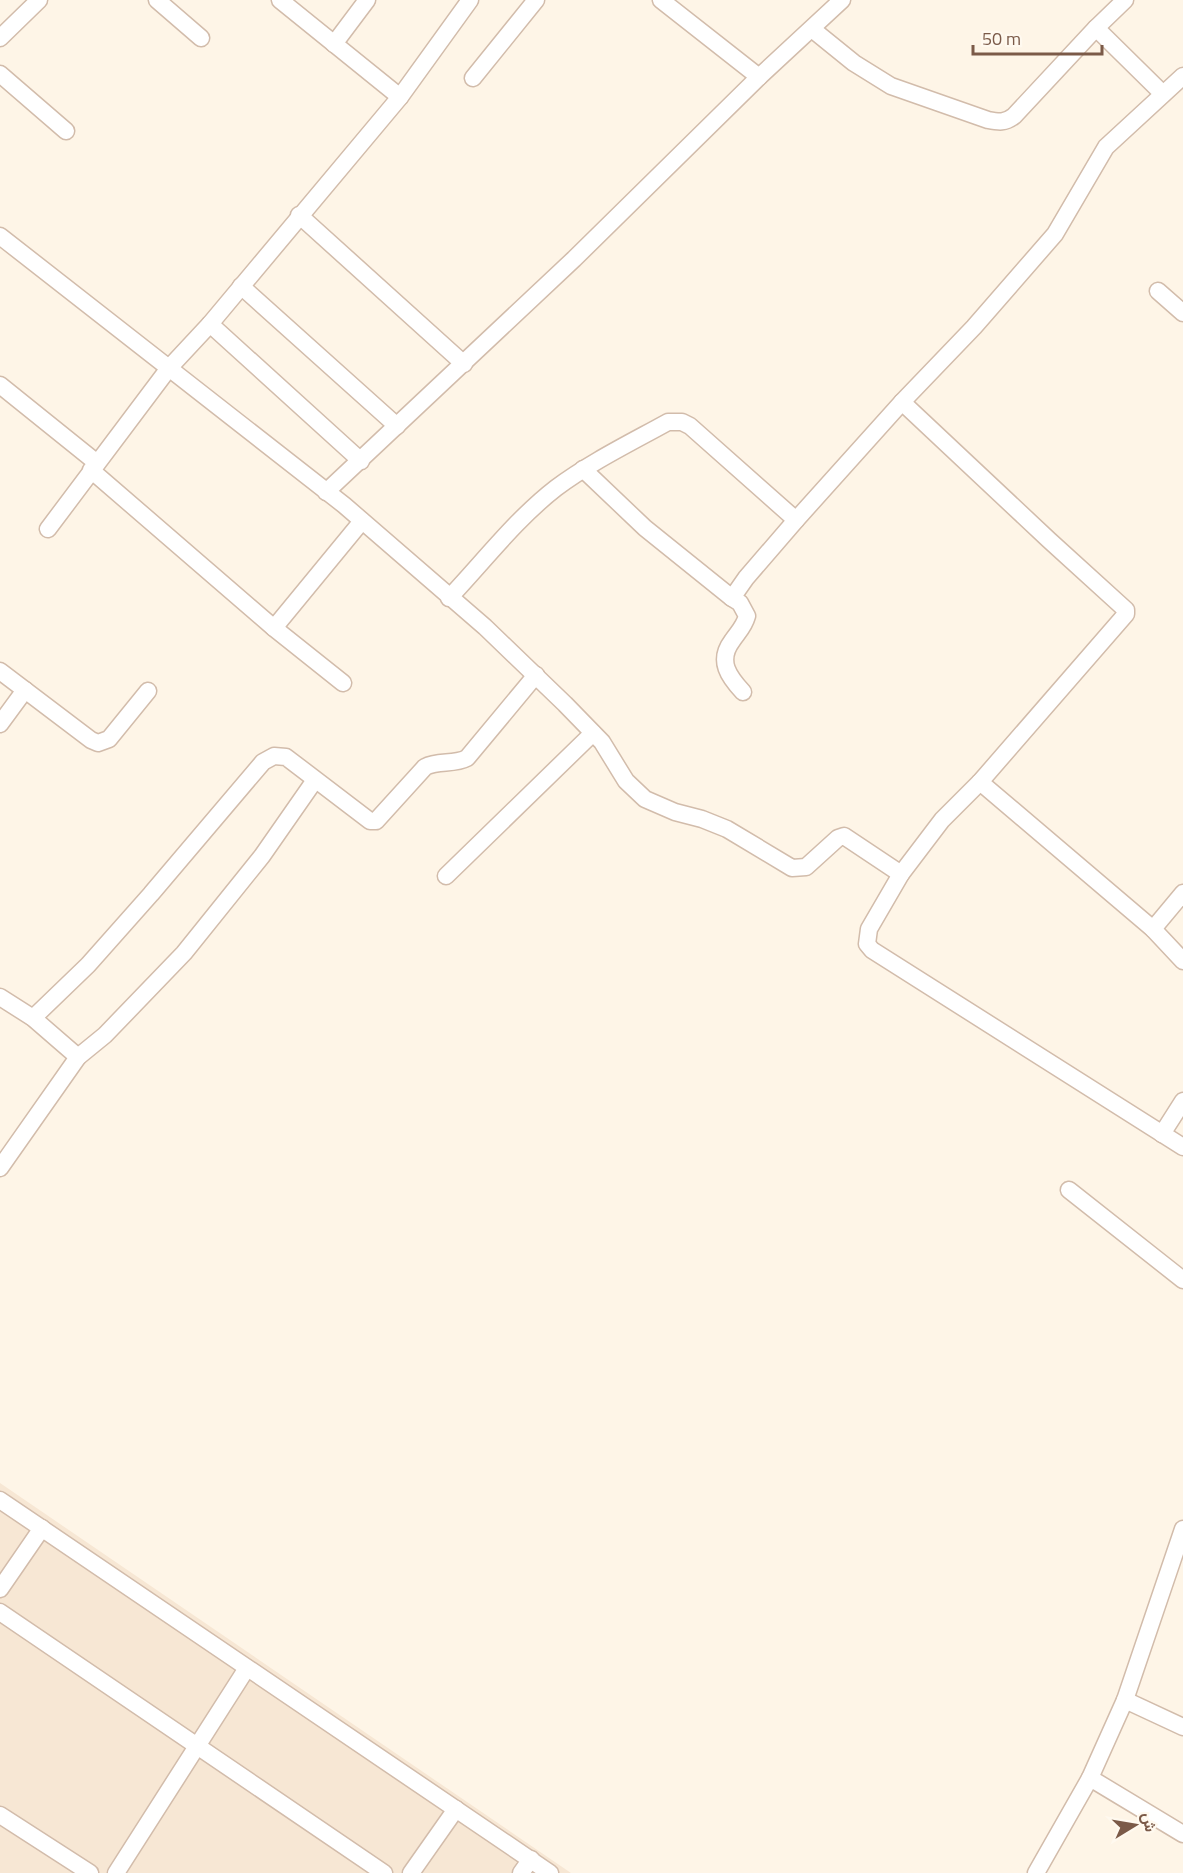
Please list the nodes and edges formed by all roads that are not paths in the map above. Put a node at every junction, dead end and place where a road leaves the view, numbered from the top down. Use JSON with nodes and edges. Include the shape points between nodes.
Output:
{"nodes":[{"id":1,"x":39,"y":0,"type":"edge"},
{"id":2,"x":157,"y":0,"type":"edge"},
{"id":3,"x":280,"y":0,"type":"edge"},
{"id":4,"x":367,"y":0,"type":"edge"},
{"id":5,"x":470,"y":0,"type":"edge"},
{"id":6,"x":536,"y":0,"type":"edge"},
{"id":7,"x":661,"y":0,"type":"edge"},
{"id":8,"x":842,"y":0,"type":"edge"},
{"id":9,"x":1125,"y":0,"type":"edge"},
{"id":10,"x":1096,"y":28,"type":"junction"},
{"id":11,"x":812,"y":29,"type":"junction"},
{"id":12,"x":0,"y":38,"type":"edge"},
{"id":13,"x":201,"y":38,"type":"dead end"},
{"id":14,"x":334,"y":44,"type":"junction"},
{"id":15,"x":0,"y":74,"type":"edge"},
{"id":16,"x":1183,"y":76,"type":"edge"},
{"id":17,"x":473,"y":78,"type":"dead end"},
{"id":18,"x":759,"y":78,"type":"junction"},
{"id":19,"x":1163,"y":94,"type":"junction"},
{"id":20,"x":400,"y":97,"type":"junction"},
{"id":21,"x":66,"y":131,"type":"dead end"},
{"id":22,"x":299,"y":215,"type":"junction"},
{"id":23,"x":0,"y":236,"type":"edge"},
{"id":24,"x":241,"y":286,"type":"junction"},
{"id":25,"x":1158,"y":291,"type":"dead end"},
{"id":26,"x":1183,"y":313,"type":"edge"},
{"id":27,"x":210,"y":324,"type":"junction"},
{"id":28,"x":464,"y":364,"type":"junction"},
{"id":29,"x":169,"y":368,"type":"junction"},
{"id":30,"x":0,"y":385,"type":"edge"},
{"id":31,"x":902,"y":402,"type":"junction"},
{"id":32,"x":398,"y":426,"type":"junction"},
{"id":33,"x":361,"y":461,"type":"junction"},
{"id":34,"x":94,"y":466,"type":"junction"},
{"id":35,"x":583,"y":469,"type":"junction"},
{"id":36,"x":326,"y":492,"type":"junction"},
{"id":37,"x":362,"y":520,"type":"junction"},
{"id":38,"x":796,"y":520,"type":"junction"},
{"id":39,"x":48,"y":529,"type":"dead end"},
{"id":40,"x":449,"y":598,"type":"junction"},
{"id":41,"x":732,"y":598,"type":"junction"},
{"id":42,"x":274,"y":628,"type":"junction"},
{"id":43,"x":0,"y":671,"type":"edge"},
{"id":44,"x":536,"y":675,"type":"junction"},
{"id":45,"x":343,"y":683,"type":"dead end"},
{"id":46,"x":25,"y":690,"type":"junction"},
{"id":47,"x":147,"y":691,"type":"dead end"},
{"id":48,"x":743,"y":692,"type":"dead end"},
{"id":49,"x":0,"y":724,"type":"edge"},
{"id":50,"x":594,"y":733,"type":"junction"},
{"id":51,"x":315,"y":780,"type":"junction"},
{"id":52,"x":980,"y":782,"type":"junction"},
{"id":53,"x":901,"y":874,"type":"junction"},
{"id":54,"x":446,"y":876,"type":"dead end"},
{"id":55,"x":1183,"y":894,"type":"edge"},
{"id":56,"x":1154,"y":929,"type":"junction"},
{"id":57,"x":1183,"y":961,"type":"edge"},
{"id":58,"x":0,"y":997,"type":"edge"},
{"id":59,"x":33,"y":1018,"type":"junction"},
{"id":60,"x":78,"y":1057,"type":"junction"},
{"id":61,"x":1183,"y":1101,"type":"edge"},
{"id":62,"x":1162,"y":1134,"type":"junction"},
{"id":63,"x":1183,"y":1147,"type":"edge"},
{"id":64,"x":0,"y":1168,"type":"edge"},
{"id":65,"x":1069,"y":1190,"type":"dead end"},
{"id":66,"x":1183,"y":1280,"type":"edge"},
{"id":67,"x":0,"y":1500,"type":"edge"},
{"id":68,"x":42,"y":1528,"type":"junction"},
{"id":69,"x":1183,"y":1529,"type":"edge"},
{"id":70,"x":0,"y":1589,"type":"edge"},
{"id":71,"x":0,"y":1612,"type":"edge"},
{"id":72,"x":247,"y":1668,"type":"junction"},
{"id":73,"x":1125,"y":1700,"type":"junction"},
{"id":74,"x":1183,"y":1727,"type":"edge"},
{"id":75,"x":197,"y":1746,"type":"junction"},
{"id":76,"x":1090,"y":1778,"type":"junction"},
{"id":77,"x":456,"y":1809,"type":"junction"},
{"id":78,"x":0,"y":1815,"type":"edge"},
{"id":79,"x":1183,"y":1834,"type":"edge"},
{"id":80,"x":526,"y":1866,"type":"edge"},
{"id":81,"x":90,"y":1873,"type":"edge"},
{"id":82,"x":116,"y":1873,"type":"edge"},
{"id":83,"x":384,"y":1873,"type":"edge"},
{"id":84,"x":411,"y":1873,"type":"edge"},
{"id":85,"x":550,"y":1873,"type":"edge"},
{"id":86,"x":1036,"y":1873,"type":"edge"}],
"edges":[{"from":1,"to":12,"type":"street"},
{"from":2,"to":13,"type":"street"},
{"from":3,"to":14,"type":"street"},
{"from":4,"to":14,"type":"street"},
{"from":5,"to":20,"type":"street"},
{"from":6,"to":17,"type":"street"},
{"from":7,"to":18,"type":"street"},
{"from":8,"to":11,"type":"street"},
{"from":9,"to":10,"type":"street"},
{"from":10,"to":11,"type":"street","via":[[1014,116],[1000,122],[891,86]]},
{"from":10,"to":19,"type":"street"},
{"from":11,"to":18,"type":"street"},
{"from":14,"to":20,"type":"street"},
{"from":15,"to":21,"type":"street"},
{"from":16,"to":19,"type":"street"},
{"from":18,"to":28,"type":"street"},
{"from":19,"to":31,"type":"street","via":[[1106,147],[1055,234]]},
{"from":20,"to":22,"type":"street"},
{"from":22,"to":24,"type":"street"},
{"from":22,"to":28,"type":"street"},
{"from":23,"to":29,"type":"street"},
{"from":24,"to":27,"type":"street"},
{"from":24,"to":32,"type":"street"},
{"from":25,"to":26,"type":"street"},
{"from":27,"to":29,"type":"street"},
{"from":27,"to":33,"type":"street"},
{"from":28,"to":32,"type":"street"},
{"from":29,"to":34,"type":"street"},
{"from":29,"to":36,"type":"street"},
{"from":30,"to":34,"type":"street"},
{"from":31,"to":38,"type":"street"},
{"from":31,"to":52,"type":"street","via":[[1126,612]]},
{"from":32,"to":33,"type":"street"},
{"from":33,"to":36,"type":"street"},
{"from":34,"to":39,"type":"street"},
{"from":34,"to":42,"type":"street"},
{"from":35,"to":38,"type":"street","via":[[668,422],[682,422]]},
{"from":35,"to":40,"type":"street","via":[[533,508]]},
{"from":35,"to":41,"type":"street","via":[[645,528]]},
{"from":36,"to":37,"type":"street"},
{"from":37,"to":40,"type":"street"},
{"from":37,"to":42,"type":"street"},
{"from":38,"to":41,"type":"street"},
{"from":40,"to":44,"type":"street"},
{"from":41,"to":48,"type":"street","via":[[747,616],[728,647],[725,663],[729,677]]},
{"from":42,"to":45,"type":"street"},
{"from":43,"to":46,"type":"street"},
{"from":44,"to":50,"type":"street"},
{"from":44,"to":51,"type":"street","via":[[468,758],[425,767],[378,820],[370,821]]},
{"from":46,"to":47,"type":"street","via":[[98,743],[109,739]]},
{"from":46,"to":49,"type":"street"},
{"from":50,"to":53,"type":"street","via":[[626,781],[645,799],[727,829],[792,868],[806,867],[844,836]]},
{"from":50,"to":54,"type":"street"},
{"from":51,"to":59,"type":"street","via":[[286,757],[274,756],[263,762],[88,965]]},
{"from":51,"to":60,"type":"street","via":[[262,856],[184,953],[105,1035]]},
{"from":52,"to":53,"type":"street","via":[[942,820]]},
{"from":52,"to":56,"type":"street"},
{"from":53,"to":62,"type":"street","via":[[869,929],[867,944],[872,950]]},
{"from":55,"to":56,"type":"street"},
{"from":56,"to":57,"type":"street"},
{"from":58,"to":59,"type":"street"},
{"from":59,"to":60,"type":"street"},
{"from":60,"to":64,"type":"street"},
{"from":61,"to":62,"type":"street"},
{"from":62,"to":63,"type":"street"},
{"from":65,"to":66,"type":"street"},
{"from":67,"to":68,"type":"street"},
{"from":68,"to":70,"type":"street"},
{"from":68,"to":72,"type":"street"},
{"from":69,"to":73,"type":"street"},
{"from":71,"to":75,"type":"street"},
{"from":72,"to":75,"type":"street"},
{"from":72,"to":77,"type":"street"},
{"from":73,"to":74,"type":"street"},
{"from":73,"to":76,"type":"street"},
{"from":75,"to":82,"type":"street"},
{"from":75,"to":83,"type":"street"},
{"from":76,"to":79,"type":"street"},
{"from":76,"to":86,"type":"street"},
{"from":77,"to":80,"type":"street"},
{"from":77,"to":84,"type":"street"},
{"from":78,"to":81,"type":"street"},
{"from":80,"to":85,"type":"street"}]}
